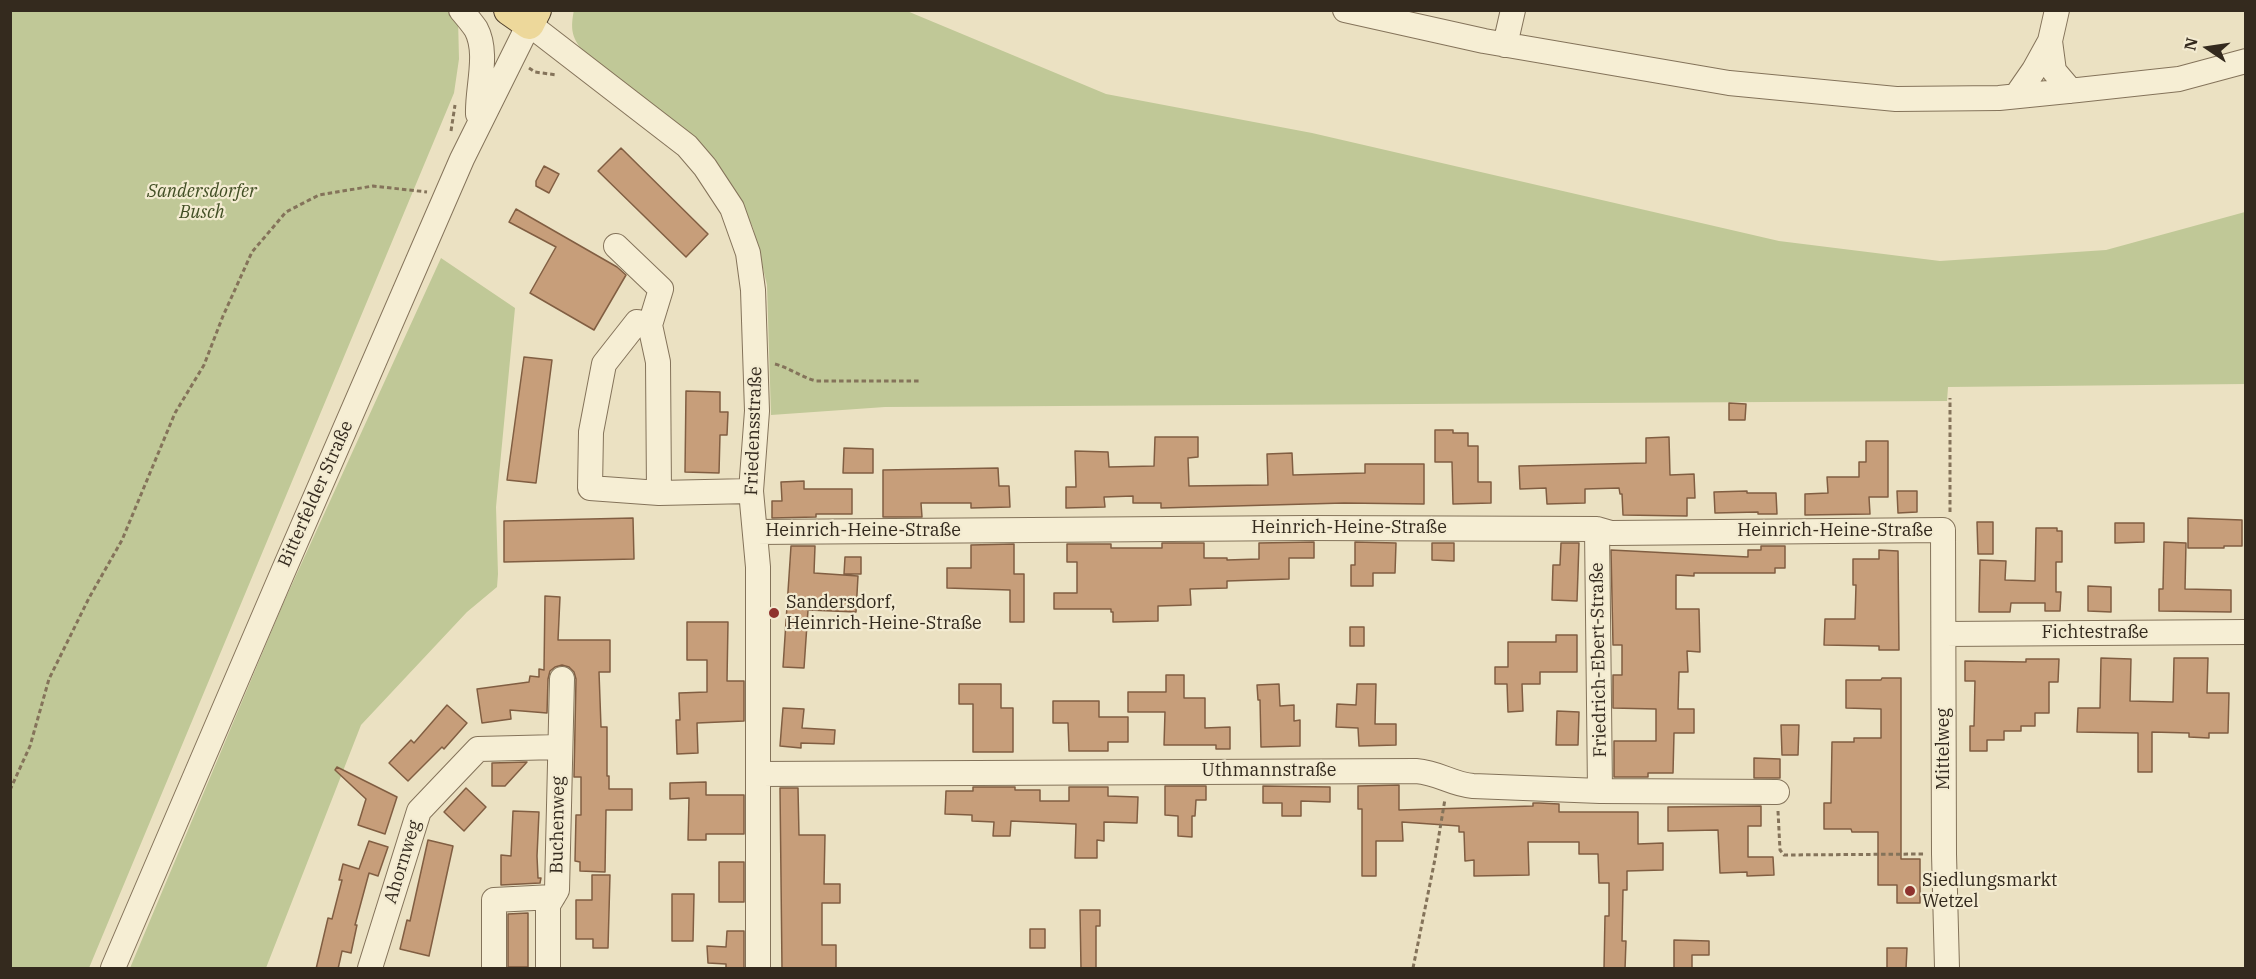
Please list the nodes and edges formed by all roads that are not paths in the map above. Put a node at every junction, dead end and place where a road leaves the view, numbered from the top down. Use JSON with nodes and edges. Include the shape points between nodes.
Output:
{"nodes":[{"id":1,"x":461,"y":10,"type":"edge"},
{"id":2,"x":1345,"y":10,"type":"edge"},
{"id":3,"x":1513,"y":10,"type":"edge"},
{"id":4,"x":2057,"y":10,"type":"edge"},
{"id":5,"x":525,"y":15,"type":"edge"},
{"id":6,"x":2050,"y":41,"type":"junction"},
{"id":7,"x":1505,"y":45,"type":"junction"},
{"id":8,"x":2246,"y":61,"type":"edge"},
{"id":9,"x":2071,"y":91,"type":"junction"},
{"id":10,"x":2016,"y":96,"type":"junction"},
{"id":11,"x":479,"y":123,"type":"junction"},
{"id":12,"x":616,"y":246,"type":"dead end"},
{"id":13,"x":651,"y":324,"type":"junction"},
{"id":14,"x":751,"y":491,"type":"junction"},
{"id":15,"x":659,"y":493,"type":"junction"},
{"id":16,"x":1597,"y":529,"type":"junction"},
{"id":17,"x":1943,"y":530,"type":"joint"},
{"id":18,"x":754,"y":532,"type":"junction"},
{"id":19,"x":2246,"y":632,"type":"edge"},
{"id":20,"x":1944,"y":634,"type":"junction"},
{"id":21,"x":562,"y":679,"type":"dead end"},
{"id":22,"x":560,"y":747,"type":"junction"},
{"id":23,"x":758,"y":774,"type":"junction"},
{"id":24,"x":1600,"y":791,"type":"junction"},
{"id":25,"x":1777,"y":792,"type":"road end"},
{"id":26,"x":553,"y":897,"type":"junction"},
{"id":27,"x":113,"y":969,"type":"edge"},
{"id":28,"x":370,"y":969,"type":"edge"},
{"id":29,"x":494,"y":969,"type":"edge"},
{"id":30,"x":548,"y":969,"type":"edge"},
{"id":31,"x":758,"y":969,"type":"edge"},
{"id":32,"x":1947,"y":969,"type":"edge"}],
"edges":[{"from":1,"to":11,"type":"street","via":[[476,28],[480,41]]},
{"from":2,"to":7,"type":"street"},
{"from":3,"to":7,"type":"street"},
{"from":4,"to":6,"type":"street"},
{"from":5,"to":11,"type":"street","name":"Bitterfelder Straße","via":[[512,57]]},
{"from":5,"to":14,"type":"street","name":"Friedensstraße","via":[[687,146],[732,208],[748,253],[753,290],[757,411]]},
{"from":6,"to":9,"type":"street","via":[[2054,71]]},
{"from":6,"to":10,"type":"street"},
{"from":7,"to":10,"type":"street","via":[[1729,83],[1819,93],[1896,99]]},
{"from":8,"to":9,"type":"street","via":[[2179,79]]},
{"from":9,"to":10,"type":"street"},
{"from":11,"to":27,"type":"street","name":"Bitterfelder Straße"},
{"from":12,"to":13,"type":"street","via":[[661,289]]},
{"from":13,"to":15,"type":"street","via":[[658,362]]},
{"from":13,"to":15,"type":"street","via":[[637,322],[604,364],[591,432],[590,488]]},
{"from":14,"to":15,"type":"street"},
{"from":14,"to":18,"type":"street","name":"Friedensstraße"},
{"from":16,"to":17,"type":"street","name":"Heinrich-Heine-Straße","via":[[1611,533]]},
{"from":16,"to":18,"type":"street","name":"Heinrich-Heine-Straße"},
{"from":16,"to":24,"type":"street","name":"Friedrich-Ebert-Straße"},
{"from":17,"to":20,"type":"street","name":"Mittelweg"},
{"from":18,"to":23,"type":"street","name":"Friedensstraße","via":[[759,567]]},
{"from":19,"to":20,"type":"street","name":"Fichtestraße"},
{"from":20,"to":32,"type":"street","name":"Mittelweg"},
{"from":21,"to":22,"type":"street","name":"Buchenweg"},
{"from":22,"to":26,"type":"street","name":"Buchenweg","via":[[557,890]]},
{"from":22,"to":28,"type":"street","name":"Ahornweg","via":[[478,749],[419,811]]},
{"from":23,"to":24,"type":"street","name":"Uthmannstraße","via":[[1416,771],[1434,772],[1458,785]]},
{"from":23,"to":31,"type":"street","name":"Friedensstraße"},
{"from":24,"to":25,"type":"street","name":"Uthmannstraße"},
{"from":26,"to":29,"type":"street","via":[[494,900]]},
{"from":26,"to":30,"type":"street","name":"Buchenweg","via":[[548,906]]}]}
